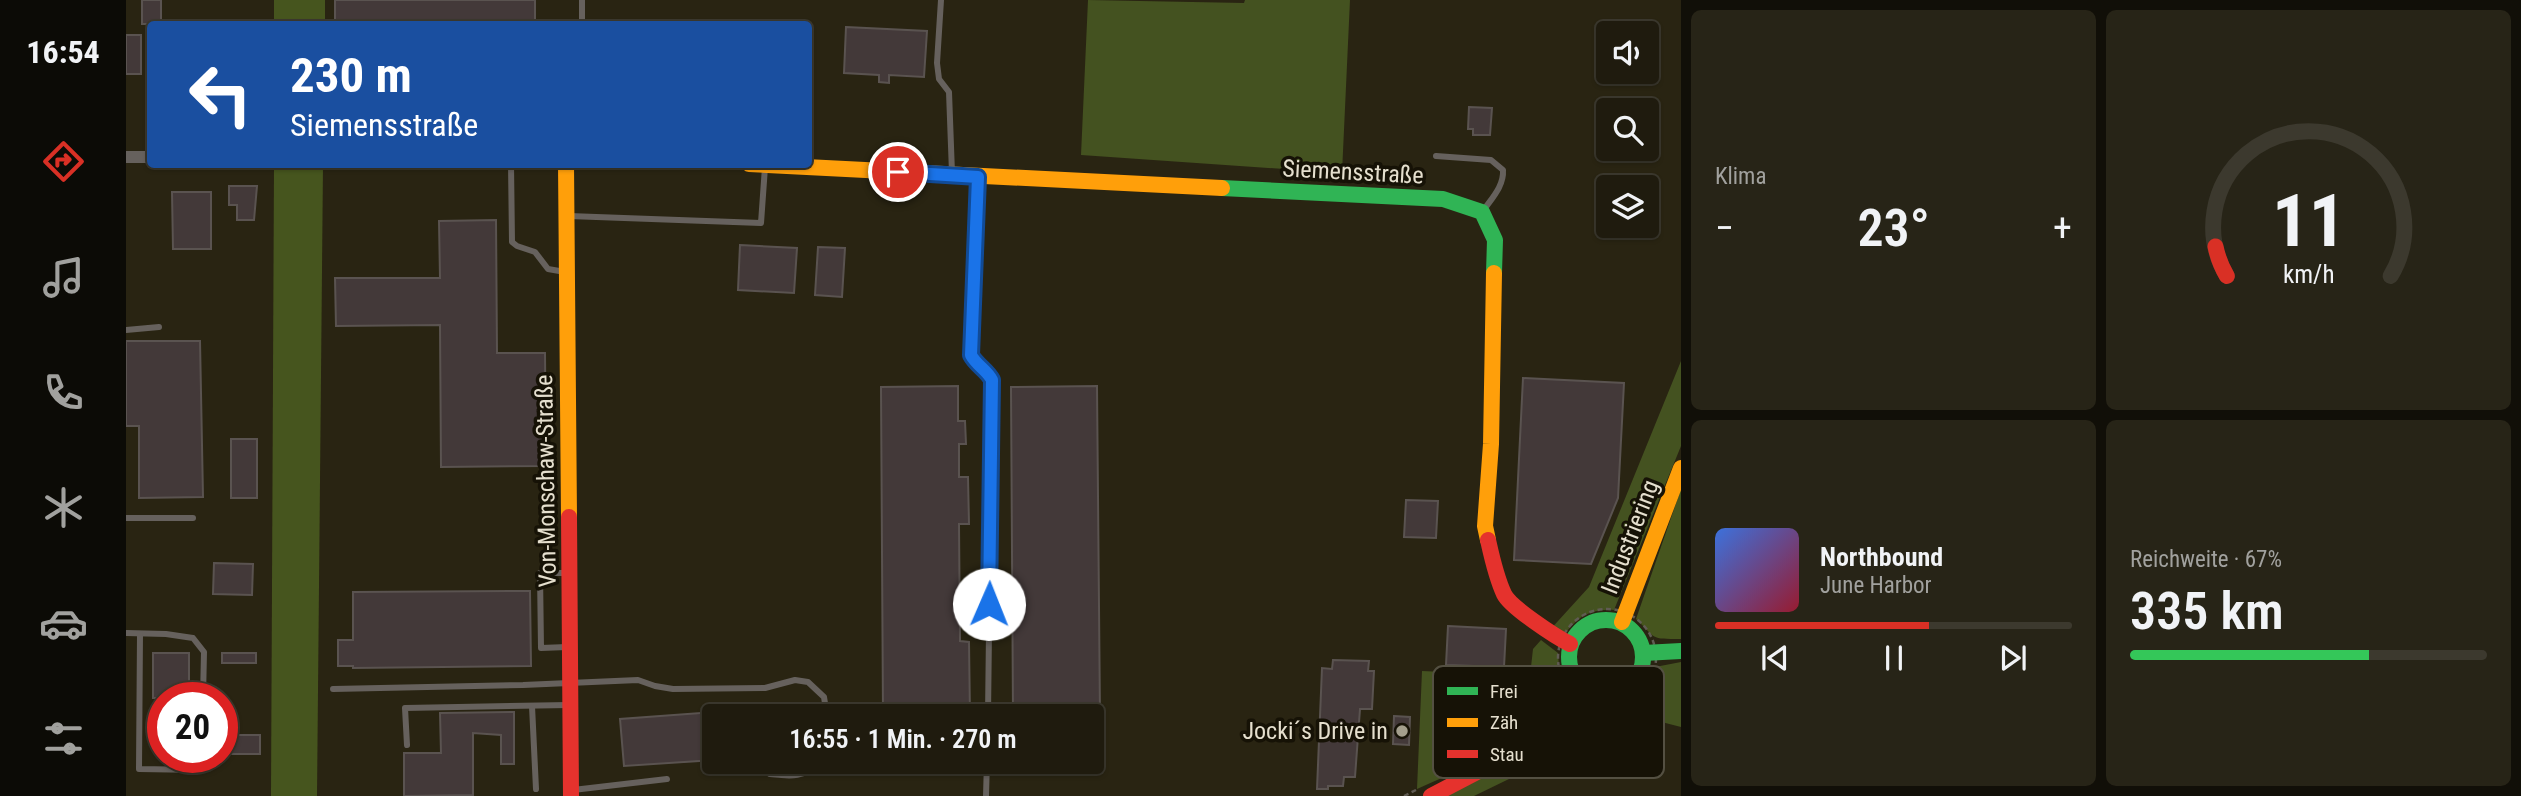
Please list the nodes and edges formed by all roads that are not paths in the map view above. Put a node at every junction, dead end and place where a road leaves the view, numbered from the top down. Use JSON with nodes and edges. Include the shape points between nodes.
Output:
{"nodes":[{"id":1,"x":582,"y":0,"type":"edge"},
{"id":2,"x":941,"y":0,"type":"edge"},
{"id":3,"x":582,"y":21,"type":"edge"},
{"id":4,"x":1436,"y":156,"type":"dead end"},
{"id":5,"x":126,"y":157,"type":"edge"},
{"id":6,"x":147,"y":157,"type":"edge"},
{"id":7,"x":511,"y":168,"type":"edge"},
{"id":8,"x":566,"y":168,"type":"edge"},
{"id":9,"x":765,"y":168,"type":"edge"},
{"id":10,"x":812,"y":168,"type":"edge"},
{"id":11,"x":952,"y":175,"type":"junction"},
{"id":12,"x":978,"y":177,"type":"junction"},
{"id":13,"x":1482,"y":212,"type":"junction"},
{"id":14,"x":566,"y":216,"type":"junction"},
{"id":15,"x":567,"y":272,"type":"junction"},
{"id":16,"x":159,"y":327,"type":"dead end"},
{"id":17,"x":126,"y":330,"type":"edge"},
{"id":18,"x":1681,"y":468,"type":"edge"},
{"id":19,"x":193,"y":518,"type":"dead end"},
{"id":20,"x":126,"y":519,"type":"edge"},
{"id":21,"x":570,"y":573,"type":"junction"},
{"id":22,"x":1624,"y":618,"type":"junction"},
{"id":23,"x":126,"y":633,"type":"edge"},
{"id":24,"x":140,"y":634,"type":"junction"},
{"id":25,"x":1566,"y":642,"type":"junction"},
{"id":26,"x":570,"y":647,"type":"junction"},
{"id":27,"x":1681,"y":651,"type":"edge"},
{"id":28,"x":1650,"y":652,"type":"junction"},
{"id":29,"x":1569,"y":666,"type":"edge"},
{"id":30,"x":1644,"y":666,"type":"edge"},
{"id":31,"x":203,"y":682,"type":"edge"},
{"id":32,"x":570,"y":682,"type":"junction"},
{"id":33,"x":333,"y":689,"type":"dead end"},
{"id":34,"x":825,"y":704,"type":"edge"},
{"id":35,"x":988,"y":704,"type":"edge"},
{"id":36,"x":570,"y":705,"type":"junction"},
{"id":37,"x":532,"y":706,"type":"junction"},
{"id":38,"x":407,"y":745,"type":"dead end"},
{"id":39,"x":147,"y":769,"type":"edge"},
{"id":40,"x":770,"y":774,"type":"dead end"},
{"id":41,"x":800,"y":774,"type":"edge"},
{"id":42,"x":987,"y":774,"type":"edge"},
{"id":43,"x":1457,"y":778,"type":"edge"},
{"id":44,"x":667,"y":779,"type":"dead end"},
{"id":45,"x":536,"y":789,"type":"dead end"},
{"id":46,"x":571,"y":793,"type":"edge"},
{"id":47,"x":1424,"y":793,"type":"edge"},
{"id":48,"x":986,"y":796,"type":"edge"}],
"edges":[{"from":1,"to":3,"type":"lane"},
{"from":2,"to":11,"type":"lane","via":[[937,63],[939,79],[948,93]]},
{"from":4,"to":13,"type":"lane","via":[[1491,160],[1503,170],[1498,190]]},
{"from":5,"to":6,"type":"street"},
{"from":7,"to":15,"type":"lane","via":[[512,242],[535,253],[548,269]]},
{"from":8,"to":14,"type":"street","name":"Von-Monschaw-Straße"},
{"from":9,"to":14,"type":"lane","via":[[761,223]]},
{"from":10,"to":11,"type":"street","name":"Siemensstraße"},
{"from":11,"to":12,"type":"street","name":"Siemensstraße"},
{"from":12,"to":13,"type":"street","name":"Siemensstraße","via":[[1443,199]]},
{"from":12,"to":35,"type":"lane","via":[[971,355],[992,380]]},
{"from":13,"to":25,"type":"street","via":[[1495,240],[1485,526],[1505,597]]},
{"from":14,"to":15,"type":"street","name":"Von-Monschaw-Straße"},
{"from":15,"to":21,"type":"street","name":"Von-Monschaw-Straße"},
{"from":16,"to":17,"type":"lane"},
{"from":18,"to":22,"type":"street","name":"Industriering"},
{"from":19,"to":20,"type":"lane"},
{"from":21,"to":26,"type":"street","name":"Von-Monschaw-Straße"},
{"from":21,"to":26,"type":"lane","via":[[540,573],[541,648]]},
{"from":22,"to":25,"type":"street","via":[[1601,619]]},
{"from":22,"to":28,"type":"street"},
{"from":23,"to":24,"type":"lane"},
{"from":24,"to":31,"type":"lane","via":[[193,638],[204,652]]},
{"from":24,"to":39,"type":"lane","via":[[139,769]]},
{"from":25,"to":29,"type":"street"},
{"from":26,"to":32,"type":"street","name":"Von-Monschaw-Straße"},
{"from":27,"to":28,"type":"street"},
{"from":28,"to":30,"type":"street"},
{"from":32,"to":33,"type":"lane"},
{"from":32,"to":34,"type":"lane","via":[[638,680],[673,689],[765,688],[795,680],[808,682]]},
{"from":32,"to":36,"type":"street","name":"Von-Monschaw-Straße"},
{"from":36,"to":37,"type":"lane"},
{"from":36,"to":46,"type":"street","name":"Von-Monschaw-Straße"},
{"from":37,"to":38,"type":"lane","via":[[405,708]]},
{"from":37,"to":45,"type":"lane"},
{"from":40,"to":41,"type":"lane"},
{"from":42,"to":48,"type":"lane"},
{"from":43,"to":47,"type":"street"},
{"from":44,"to":46,"type":"lane"}]}
